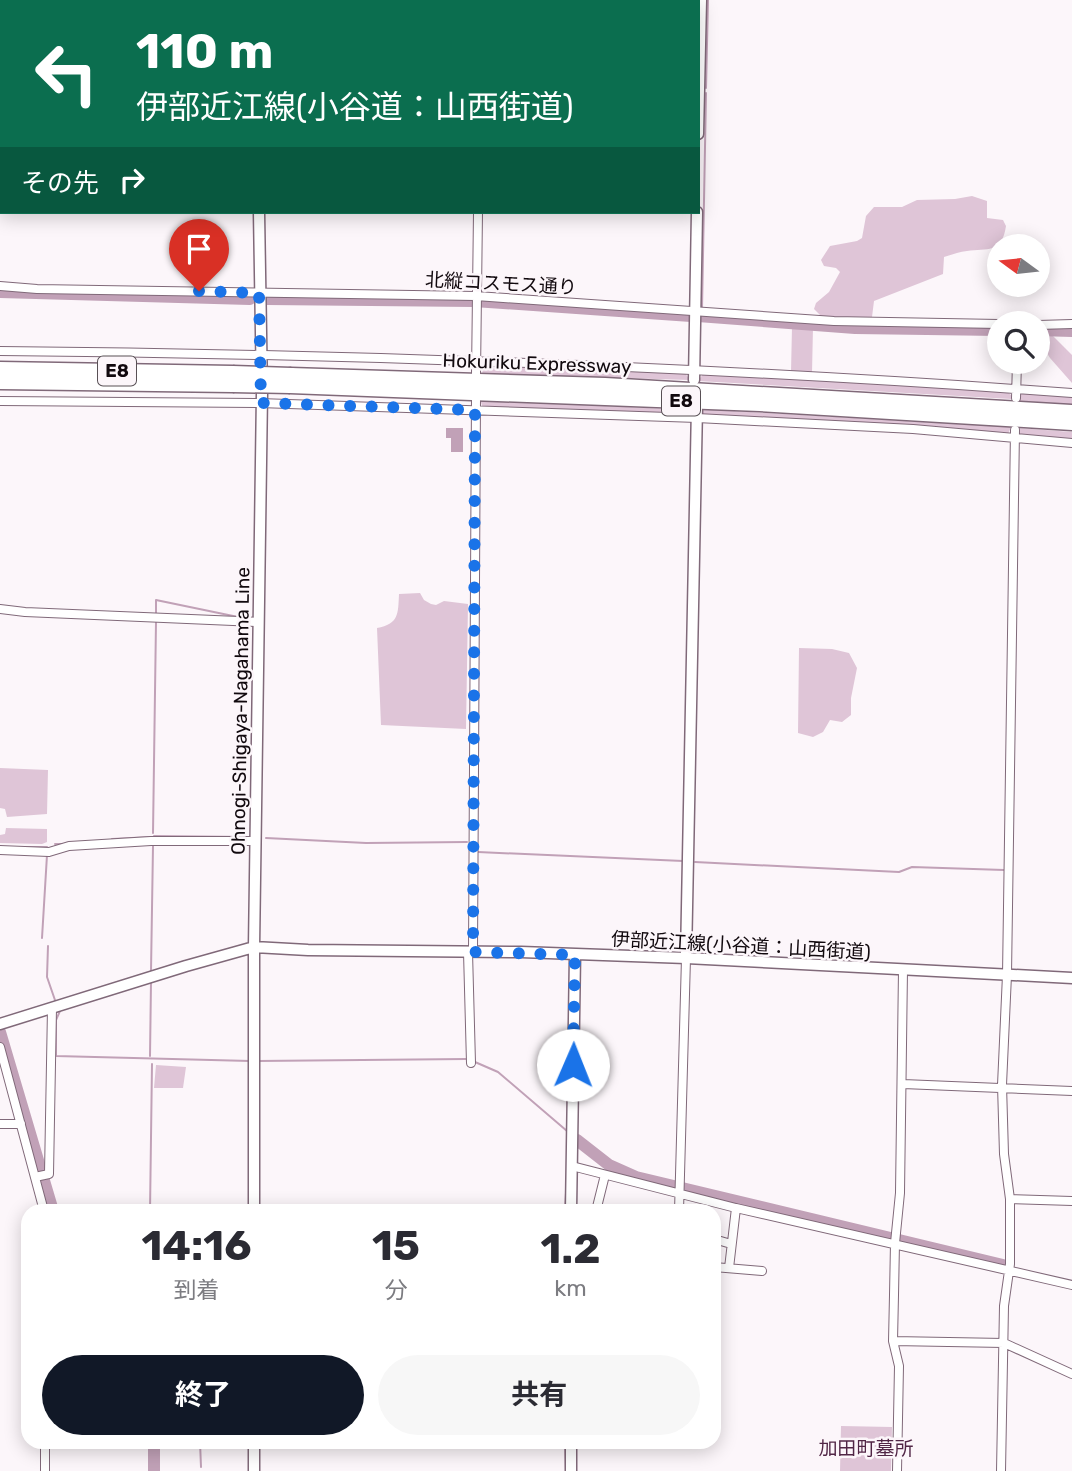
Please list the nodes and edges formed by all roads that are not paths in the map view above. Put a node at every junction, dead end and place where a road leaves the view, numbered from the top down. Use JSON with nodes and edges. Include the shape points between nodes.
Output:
{"nodes":[{"id":1,"x":701,"y":0,"type":"edge"},
{"id":2,"x":700,"y":45,"type":"edge"},
{"id":3,"x":259,"y":214,"type":"edge"},
{"id":4,"x":478,"y":214,"type":"edge"},
{"id":5,"x":697,"y":214,"type":"edge"},
{"id":6,"x":0,"y":286,"type":"edge"},
{"id":7,"x":259,"y":293,"type":"junction"},
{"id":8,"x":476,"y":299,"type":"junction"},
{"id":9,"x":699,"y":310,"type":"junction"},
{"id":10,"x":987,"y":324,"type":"edge"},
{"id":11,"x":1050,"y":324,"type":"edge"},
{"id":12,"x":1072,"y":324,"type":"edge"},
{"id":13,"x":0,"y":351,"type":"edge"},
{"id":14,"x":262,"y":356,"type":"junction"},
{"id":15,"x":477,"y":362,"type":"junction"},
{"id":16,"x":0,"y":369,"type":"edge"},
{"id":17,"x":476,"y":374,"type":"dead end"},
{"id":18,"x":1017,"y":374,"type":"edge"},
{"id":19,"x":694,"y":376,"type":"junction"},
{"id":20,"x":233,"y":379,"type":"junction"},
{"id":21,"x":290,"y":380,"type":"junction"},
{"id":22,"x":0,"y":382,"type":"edge"},
{"id":23,"x":1072,"y":393,"type":"edge"},
{"id":24,"x":1016,"y":394,"type":"junction"},
{"id":25,"x":476,"y":398,"type":"dead end"},
{"id":26,"x":0,"y":401,"type":"edge"},
{"id":27,"x":261,"y":403,"type":"junction"},
{"id":28,"x":696,"y":406,"type":"dead end"},
{"id":29,"x":475,"y":410,"type":"junction"},
{"id":30,"x":1072,"y":412,"type":"edge"},
{"id":31,"x":697,"y":418,"type":"junction"},
{"id":32,"x":1072,"y":423,"type":"edge"},
{"id":33,"x":1015,"y":435,"type":"junction"},
{"id":34,"x":1072,"y":443,"type":"edge"},
{"id":35,"x":0,"y":609,"type":"edge"},
{"id":36,"x":259,"y":622,"type":"junction"},
{"id":37,"x":256,"y":841,"type":"junction"},
{"id":38,"x":0,"y":849,"type":"edge"},
{"id":39,"x":254,"y":947,"type":"junction"},
{"id":40,"x":470,"y":952,"type":"junction"},
{"id":41,"x":575,"y":955,"type":"junction"},
{"id":42,"x":686,"y":958,"type":"junction"},
{"id":43,"x":903,"y":970,"type":"junction"},
{"id":44,"x":1007,"y":975,"type":"junction"},
{"id":45,"x":1072,"y":978,"type":"edge"},
{"id":46,"x":56,"y":1006,"type":"junction"},
{"id":47,"x":0,"y":1023,"type":"edge"},
{"id":48,"x":0,"y":1047,"type":"edge"},
{"id":49,"x":471,"y":1060,"type":"dead end"},
{"id":50,"x":903,"y":1084,"type":"junction"},
{"id":51,"x":1002,"y":1088,"type":"junction"},
{"id":52,"x":1072,"y":1091,"type":"edge"},
{"id":53,"x":0,"y":1124,"type":"edge"},
{"id":54,"x":21,"y":1124,"type":"junction"},
{"id":55,"x":572,"y":1166,"type":"junction"},
{"id":56,"x":605,"y":1175,"type":"junction"},
{"id":57,"x":35,"y":1177,"type":"junction"},
{"id":58,"x":681,"y":1189,"type":"junction"},
{"id":59,"x":1010,"y":1199,"type":"junction"},
{"id":60,"x":1072,"y":1201,"type":"edge"},
{"id":61,"x":42,"y":1204,"type":"edge"},
{"id":62,"x":254,"y":1204,"type":"edge"},
{"id":63,"x":570,"y":1204,"type":"edge"},
{"id":64,"x":598,"y":1204,"type":"edge"},
{"id":65,"x":680,"y":1204,"type":"edge"},
{"id":66,"x":736,"y":1208,"type":"junction"},
{"id":67,"x":721,"y":1241,"type":"edge"},
{"id":68,"x":895,"y":1241,"type":"junction"},
{"id":69,"x":731,"y":1244,"type":"junction"},
{"id":70,"x":721,"y":1267,"type":"edge"},
{"id":71,"x":729,"y":1268,"type":"junction"},
{"id":72,"x":1010,"y":1268,"type":"junction"},
{"id":73,"x":762,"y":1270,"type":"dead end"},
{"id":74,"x":1072,"y":1285,"type":"edge"},
{"id":75,"x":893,"y":1341,"type":"junction"},
{"id":76,"x":1004,"y":1343,"type":"junction"},
{"id":77,"x":1072,"y":1374,"type":"edge"},
{"id":78,"x":45,"y":1449,"type":"edge"},
{"id":79,"x":254,"y":1449,"type":"edge"},
{"id":80,"x":571,"y":1449,"type":"edge"},
{"id":81,"x":45,"y":1471,"type":"edge"},
{"id":82,"x":254,"y":1471,"type":"edge"},
{"id":83,"x":571,"y":1471,"type":"edge"},
{"id":84,"x":897,"y":1471,"type":"edge"},
{"id":85,"x":1001,"y":1471,"type":"edge"}],
"edges":[{"from":1,"to":2,"type":"main road"},
{"from":3,"to":7,"type":"main road","name":"Ohnogi-Shigaya-Nagahama Line"},
{"from":4,"to":8,"type":"street"},
{"from":5,"to":9,"type":"main road"},
{"from":6,"to":7,"type":"street","name":"北縦コスモス通り"},
{"from":7,"to":8,"type":"street","name":"北縦コスモス通り"},
{"from":7,"to":14,"type":"main road","name":"Ohnogi-Shigaya-Nagahama Line"},
{"from":8,"to":9,"type":"street","name":"北縦コスモス通り"},
{"from":8,"to":15,"type":"street"},
{"from":9,"to":10,"type":"street","name":"北縦コスモス通り","via":[[834,321]]},
{"from":9,"to":19,"type":"main road"},
{"from":11,"to":12,"type":"street"},
{"from":13,"to":14,"type":"street"},
{"from":14,"to":15,"type":"street"},
{"from":14,"to":27,"type":"main road","name":"Ohnogi-Shigaya-Nagahama Line"},
{"from":15,"to":17,"type":"street"},
{"from":15,"to":19,"type":"street"},
{"from":16,"to":20,"type":"highway","name":"Hokuriku Expressway","number":"E8"},
{"from":18,"to":24,"type":"street"},
{"from":19,"to":24,"type":"street"},
{"from":20,"to":21,"type":"highway","name":"Hokuriku Expressway","number":"E8","bridge":true},
{"from":20,"to":22,"type":"highway","name":"Hokuriku Expressway","number":"E8"},
{"from":21,"to":30,"type":"highway","name":"Hokuriku Expressway","number":"E8","via":[[683,389]]},
{"from":21,"to":32,"type":"highway","name":"Hokuriku Expressway","number":"E8"},
{"from":23,"to":24,"type":"street"},
{"from":25,"to":29,"type":"street"},
{"from":26,"to":27,"type":"street"},
{"from":27,"to":29,"type":"street"},
{"from":27,"to":36,"type":"main road","name":"Ohnogi-Shigaya-Nagahama Line"},
{"from":28,"to":31,"type":"main road"},
{"from":29,"to":31,"type":"street"},
{"from":29,"to":40,"type":"street"},
{"from":31,"to":33,"type":"street"},
{"from":31,"to":42,"type":"main road"},
{"from":33,"to":34,"type":"street"},
{"from":33,"to":44,"type":"street"},
{"from":35,"to":36,"type":"street"},
{"from":36,"to":37,"type":"main road","name":"Ohnogi-Shigaya-Nagahama Line"},
{"from":37,"to":38,"type":"street","via":[[151,841],[69,846],[47,852]]},
{"from":37,"to":39,"type":"main road","name":"Ohnogi-Shigaya-Nagahama Line"},
{"from":39,"to":40,"type":"main road","name":"伊部近江線(小谷道：山西街道)"},
{"from":39,"to":46,"type":"main road","name":"伊部近江線(小谷道：山西街道)"},
{"from":39,"to":62,"type":"main road","name":"Ohnogi-Shigaya-Nagahama Line"},
{"from":40,"to":41,"type":"main road","name":"伊部近江線(小谷道：山西街道)"},
{"from":40,"to":49,"type":"street"},
{"from":41,"to":42,"type":"main road","name":"伊部近江線(小谷道：山西街道)"},
{"from":41,"to":55,"type":"main road"},
{"from":42,"to":43,"type":"main road","name":"伊部近江線(小谷道：山西街道)"},
{"from":42,"to":58,"type":"street"},
{"from":43,"to":44,"type":"main road","name":"伊部近江線(小谷道：山西街道)"},
{"from":43,"to":50,"type":"street"},
{"from":44,"to":45,"type":"main road","name":"伊部近江線(小谷道：山西街道)"},
{"from":44,"to":51,"type":"street"},
{"from":46,"to":47,"type":"main road","name":"伊部近江線(小谷道：山西街道)"},
{"from":46,"to":57,"type":"street","via":[[49,1174]]},
{"from":48,"to":54,"type":"street"},
{"from":50,"to":51,"type":"street"},
{"from":50,"to":68,"type":"street"},
{"from":51,"to":52,"type":"street"},
{"from":51,"to":59,"type":"street"},
{"from":53,"to":54,"type":"street"},
{"from":54,"to":57,"type":"street"},
{"from":55,"to":56,"type":"street"},
{"from":55,"to":63,"type":"main road"},
{"from":56,"to":58,"type":"street"},
{"from":56,"to":64,"type":"street"},
{"from":57,"to":61,"type":"street"},
{"from":58,"to":65,"type":"street"},
{"from":58,"to":66,"type":"street"},
{"from":59,"to":60,"type":"street"},
{"from":59,"to":72,"type":"street"},
{"from":66,"to":68,"type":"street"},
{"from":66,"to":69,"type":"street"},
{"from":67,"to":69,"type":"street"},
{"from":68,"to":72,"type":"street"},
{"from":68,"to":75,"type":"street"},
{"from":69,"to":71,"type":"street"},
{"from":70,"to":71,"type":"street"},
{"from":71,"to":73,"type":"street"},
{"from":72,"to":74,"type":"street"},
{"from":72,"to":76,"type":"street"},
{"from":75,"to":76,"type":"street"},
{"from":75,"to":84,"type":"street","via":[[899,1366]]},
{"from":76,"to":77,"type":"street"},
{"from":76,"to":85,"type":"street"},
{"from":78,"to":81,"type":"street"},
{"from":79,"to":82,"type":"main road"},
{"from":80,"to":83,"type":"main road"}]}
